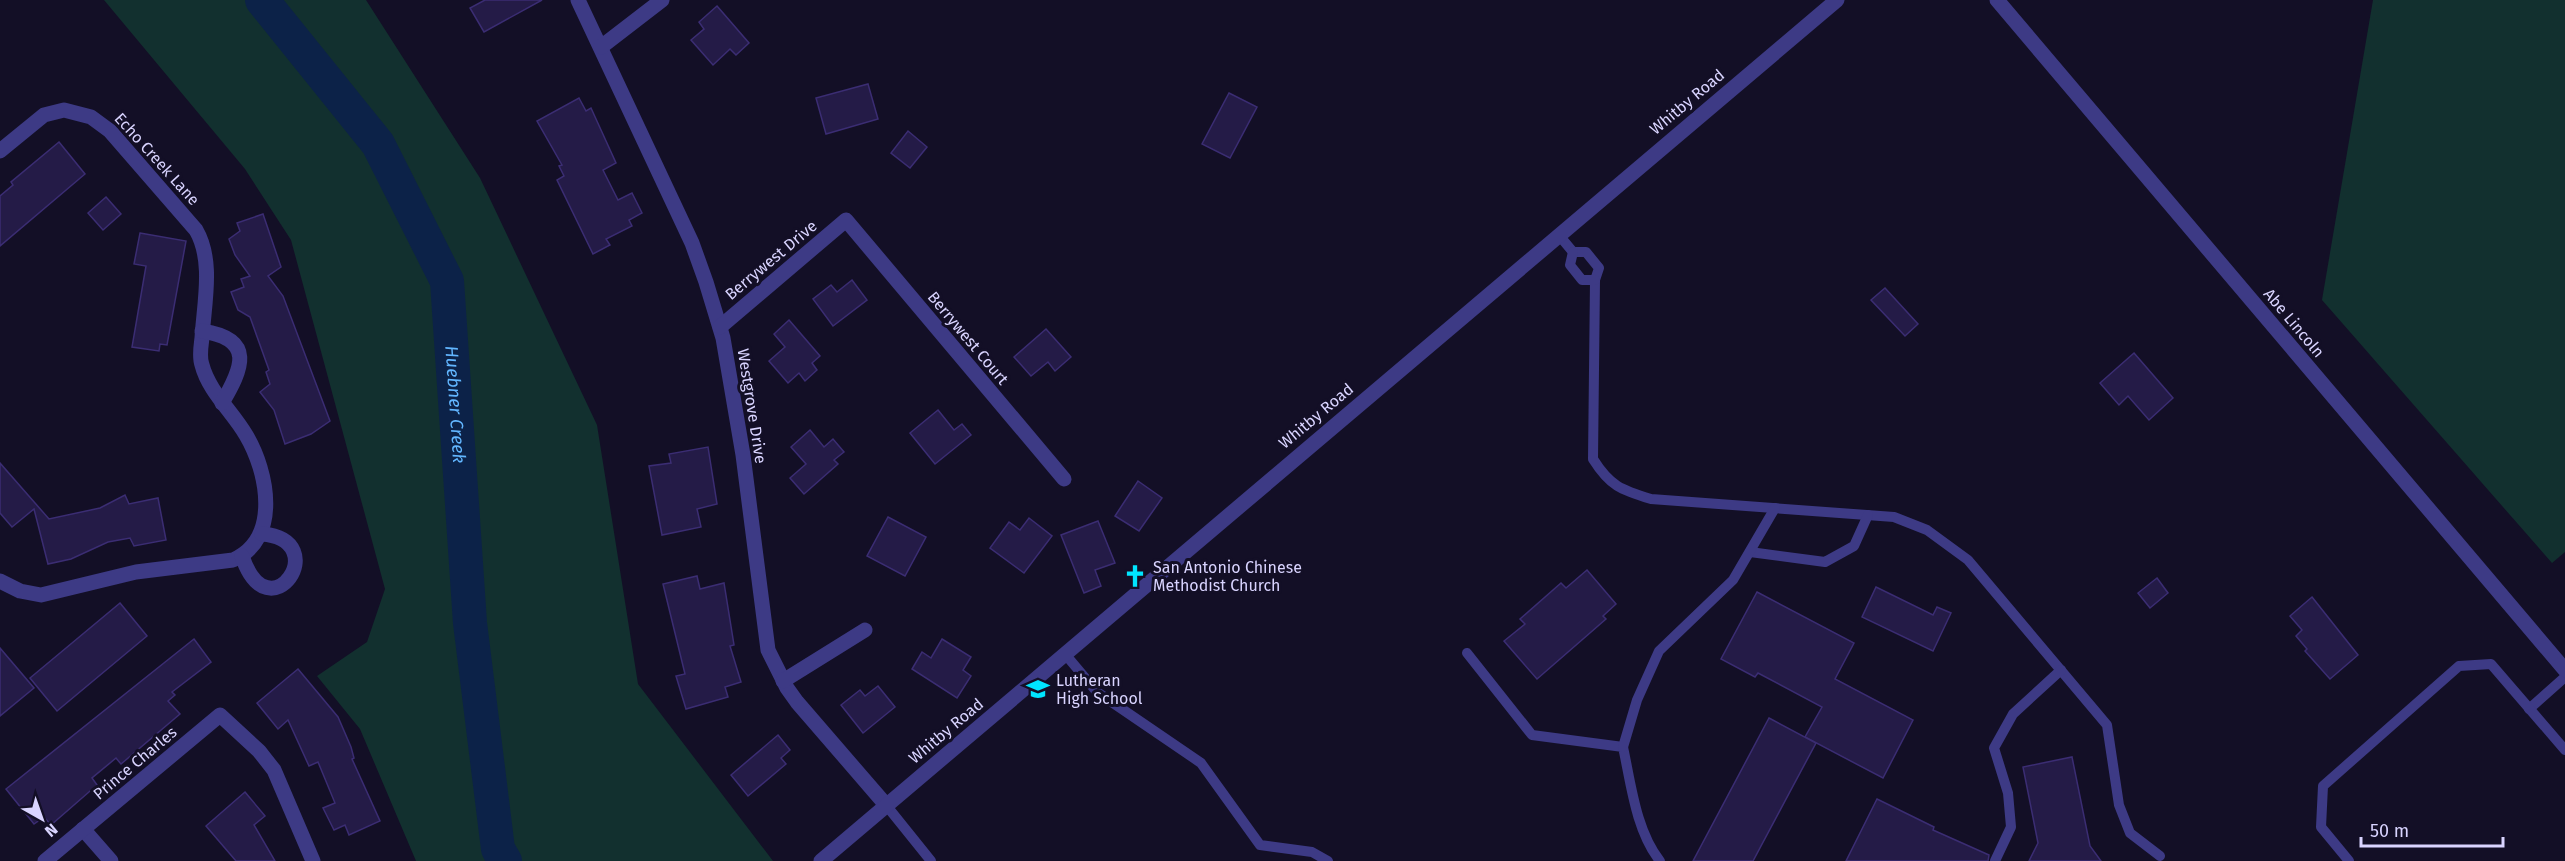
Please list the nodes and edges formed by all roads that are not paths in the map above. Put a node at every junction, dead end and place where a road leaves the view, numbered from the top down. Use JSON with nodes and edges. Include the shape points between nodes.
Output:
{"nodes":[{"id":1,"x":578,"y":0,"type":"edge"},
{"id":2,"x":662,"y":0,"type":"edge"},
{"id":3,"x":1837,"y":0,"type":"edge"},
{"id":4,"x":1996,"y":0,"type":"edge"},
{"id":5,"x":601,"y":47,"type":"junction"},
{"id":6,"x":0,"y":151,"type":"edge"},
{"id":7,"x":846,"y":220,"type":"joint"},
{"id":8,"x":1558,"y":234,"type":"junction"},
{"id":9,"x":1573,"y":252,"type":"junction"},
{"id":10,"x":1595,"y":280,"type":"junction"},
{"id":11,"x":720,"y":327,"type":"junction"},
{"id":12,"x":202,"y":331,"type":"junction"},
{"id":13,"x":222,"y":403,"type":"junction"},
{"id":14,"x":1064,"y":479,"type":"dead end"},
{"id":15,"x":1775,"y":508,"type":"junction"},
{"id":16,"x":1868,"y":515,"type":"junction"},
{"id":17,"x":262,"y":534,"type":"junction"},
{"id":18,"x":1750,"y":552,"type":"junction"},
{"id":19,"x":242,"y":556,"type":"junction"},
{"id":20,"x":0,"y":580,"type":"edge"},
{"id":21,"x":865,"y":630,"type":"dead end"},
{"id":22,"x":1467,"y":653,"type":"dead end"},
{"id":23,"x":1065,"y":654,"type":"junction"},
{"id":24,"x":2565,"y":669,"type":"edge"},
{"id":25,"x":2061,"y":670,"type":"junction"},
{"id":26,"x":2565,"y":677,"type":"edge"},
{"id":27,"x":783,"y":681,"type":"junction"},
{"id":28,"x":2529,"y":709,"type":"junction"},
{"id":29,"x":1623,"y":747,"type":"junction"},
{"id":30,"x":2565,"y":750,"type":"edge"},
{"id":31,"x":886,"y":805,"type":"junction"},
{"id":32,"x":83,"y":829,"type":"junction"},
{"id":33,"x":1309,"y":856,"type":"edge"},
{"id":34,"x":2160,"y":856,"type":"dead end"},
{"id":35,"x":45,"y":861,"type":"edge"},
{"id":36,"x":111,"y":861,"type":"edge"},
{"id":37,"x":313,"y":861,"type":"edge"},
{"id":38,"x":821,"y":861,"type":"edge"},
{"id":39,"x":931,"y":861,"type":"edge"},
{"id":40,"x":1328,"y":861,"type":"edge"},
{"id":41,"x":1660,"y":861,"type":"edge"},
{"id":42,"x":1995,"y":861,"type":"edge"},
{"id":43,"x":2349,"y":861,"type":"edge"}],
"edges":[{"from":1,"to":5,"type":"street","name":"Westgrove Drive"},
{"from":2,"to":5,"type":"street"},
{"from":3,"to":8,"type":"street","name":"Whitby Road"},
{"from":4,"to":24,"type":"street","name":"Abe Lincoln"},
{"from":5,"to":11,"type":"street","name":"Westgrove Drive","via":[[692,243]]},
{"from":6,"to":12,"type":"street","name":"Echo Creek Lane","via":[[44,115],[56,111],[85,115],[110,130],[205,244]]},
{"from":7,"to":11,"type":"street","name":"Berrywest Drive"},
{"from":7,"to":14,"type":"street","name":"Berrywest Court"},
{"from":8,"to":9,"type":"lane"},
{"from":8,"to":23,"type":"street","name":"Whitby Road"},
{"from":9,"to":10,"type":"lane","via":[[1570,265],[1582,280]]},
{"from":9,"to":10,"type":"lane","via":[[1586,252],[1599,268]]},
{"from":10,"to":15,"type":"lane","via":[[1593,459],[1605,478],[1622,491],[1651,499]]},
{"from":11,"to":27,"type":"street","name":"Westgrove Drive","via":[[743,455],[768,650]]},
{"from":12,"to":13,"type":"street","name":"Echo Creek Lane","via":[[201,364]]},
{"from":12,"to":13,"type":"street","via":[[227,340],[238,349],[242,360],[239,375]]},
{"from":13,"to":17,"type":"street","name":"Echo Creek Lane","via":[[246,434],[261,470],[266,516]]},
{"from":15,"to":16,"type":"lane"},
{"from":15,"to":18,"type":"lane"},
{"from":16,"to":18,"type":"lane","via":[[1854,546],[1825,561]]},
{"from":16,"to":25,"type":"lane","via":[[1894,517],[1927,530],[1968,560]]},
{"from":17,"to":19,"type":"street"},
{"from":17,"to":19,"type":"street","via":[[280,538],[296,559],[296,571],[287,581],[280,587],[267,588],[256,583]]},
{"from":18,"to":29,"type":"lane","via":[[1732,580],[1659,651],[1637,700]]},
{"from":19,"to":20,"type":"street","via":[[114,576],[41,595],[20,591]]},
{"from":21,"to":27,"type":"street"},
{"from":22,"to":29,"type":"lane","via":[[1532,735]]},
{"from":23,"to":31,"type":"street","name":"Whitby Road"},
{"from":23,"to":33,"type":"lane","via":[[1097,692],[1200,763],[1260,845]]},
{"from":25,"to":34,"type":"lane","via":[[2107,725],[2119,806],[2130,833]]},
{"from":25,"to":42,"type":"lane","via":[[2013,714],[1994,748],[2008,793],[2011,827]]},
{"from":26,"to":28,"type":"lane"},
{"from":27,"to":31,"type":"street","name":"Westgrove Drive"},
{"from":28,"to":30,"type":"lane"},
{"from":28,"to":43,"type":"lane","via":[[2491,664],[2459,666],[2323,786],[2321,827]]},
{"from":29,"to":41,"type":"lane","via":[[1634,803]]},
{"from":31,"to":38,"type":"street","name":"Whitby Road"},
{"from":31,"to":39,"type":"lane"},
{"from":32,"to":35,"type":"street","name":"Prince Charles"},
{"from":32,"to":36,"type":"street"},
{"from":32,"to":37,"type":"street","name":"Prince Charles","via":[[220,715],[260,751],[274,770]]},
{"from":33,"to":40,"type":"lane"}]}
